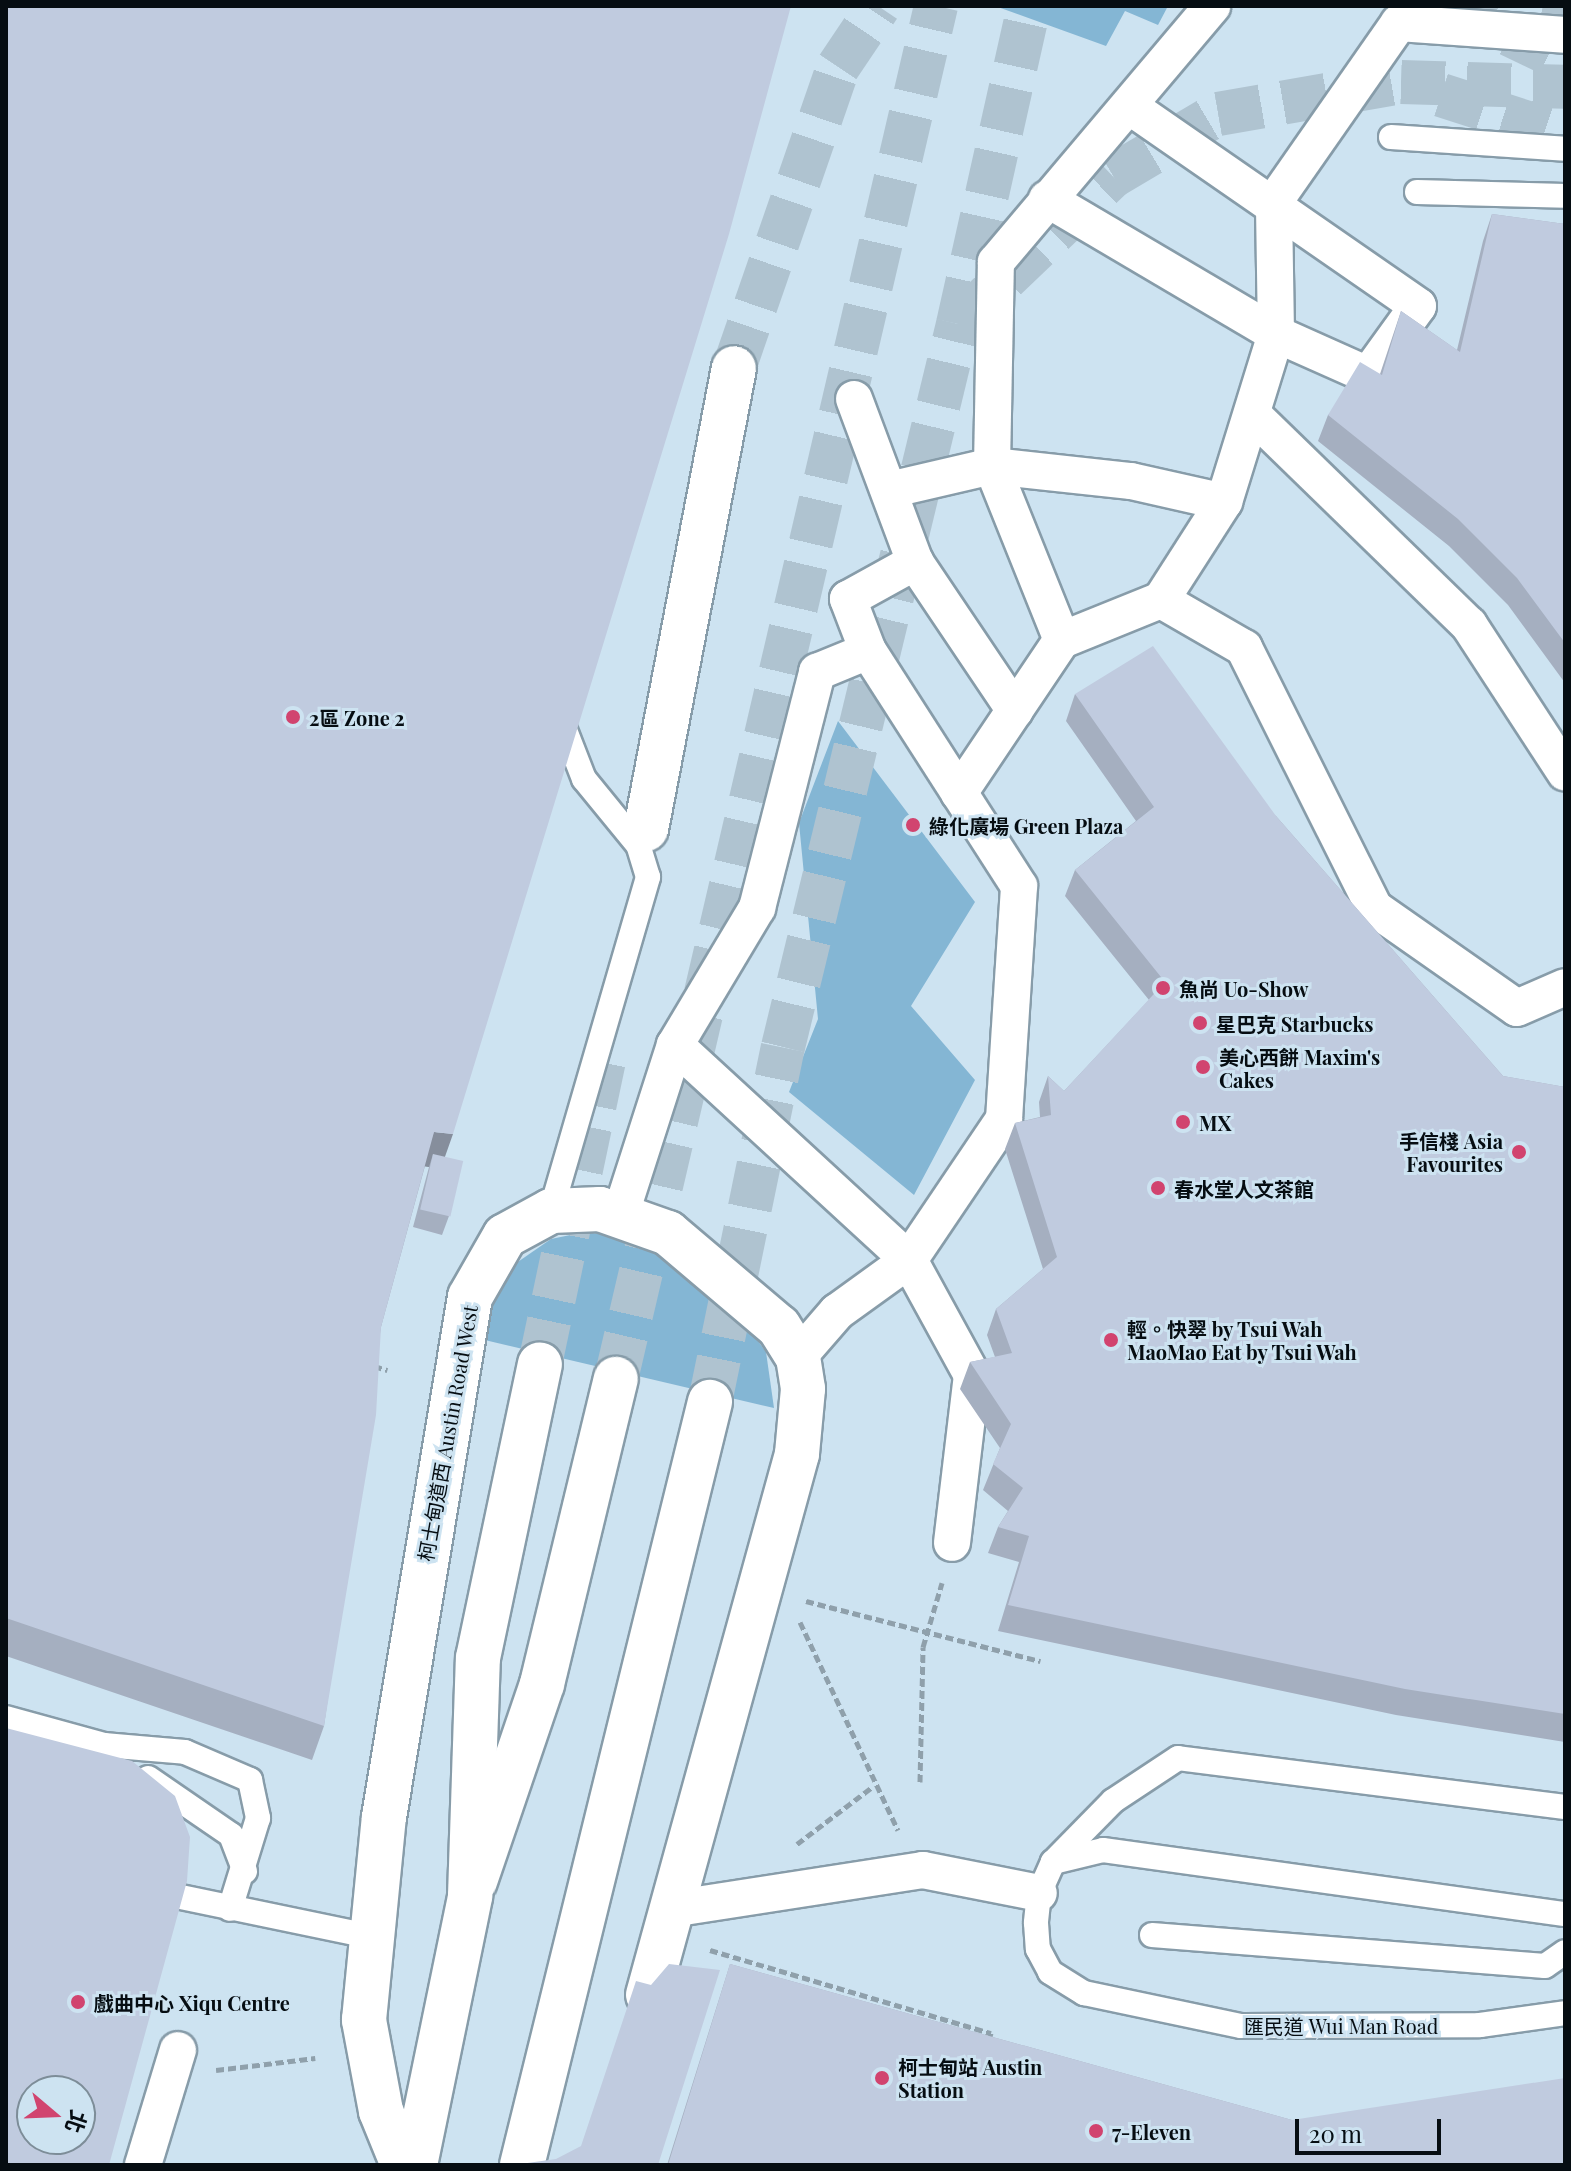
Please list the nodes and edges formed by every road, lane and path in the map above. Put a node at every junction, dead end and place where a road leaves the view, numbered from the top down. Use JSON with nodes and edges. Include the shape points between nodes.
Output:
{"nodes":[{"id":1,"x":1212,"y":6,"type":"edge"},
{"id":2,"x":1565,"y":35,"type":"edge"},
{"id":3,"x":1129,"y":106,"type":"junction"},
{"id":4,"x":1391,"y":137,"type":"dead end"},
{"id":5,"x":1565,"y":149,"type":"edge"},
{"id":6,"x":1417,"y":192,"type":"dead end"},
{"id":7,"x":1565,"y":196,"type":"edge"},
{"id":8,"x":1047,"y":199,"type":"junction"},
{"id":9,"x":1274,"y":202,"type":"junction"},
{"id":10,"x":1276,"y":334,"type":"junction"},
{"id":11,"x":734,"y":368,"type":"tunnel mouth"},
{"id":12,"x":854,"y":399,"type":"dead end"},
{"id":13,"x":1253,"y":415,"type":"junction"},
{"id":14,"x":992,"y":466,"type":"junction"},
{"id":15,"x":889,"y":490,"type":"junction"},
{"id":16,"x":1224,"y":502,"type":"junction"},
{"id":17,"x":915,"y":562,"type":"junction"},
{"id":18,"x":1161,"y":600,"type":"junction"},
{"id":19,"x":1062,"y":640,"type":"junction"},
{"id":20,"x":868,"y":651,"type":"junction"},
{"id":21,"x":537,"y":694,"type":"edge"},
{"id":22,"x":1015,"y":711,"type":"junction"},
{"id":23,"x":1565,"y":772,"type":"edge"},
{"id":24,"x":959,"y":793,"type":"junction"},
{"id":25,"x":646,"y":829,"type":"dead end"},
{"id":26,"x":1565,"y":987,"type":"edge"},
{"id":27,"x":675,"y":1045,"type":"junction"},
{"id":28,"x":551,"y":1211,"type":"junction"},
{"id":29,"x":621,"y":1213,"type":"junction"},
{"id":30,"x":909,"y":1260,"type":"junction"},
{"id":31,"x":798,"y":1357,"type":"junction"},
{"id":32,"x":359,"y":1362,"type":"edge"},
{"id":33,"x":540,"y":1364,"type":"tunnel mouth"},
{"id":34,"x":387,"y":1370,"type":"dead end"},
{"id":35,"x":616,"y":1379,"type":"tunnel mouth"},
{"id":36,"x":710,"y":1402,"type":"tunnel mouth"},
{"id":37,"x":952,"y":1543,"type":"dead end"},
{"id":38,"x":939,"y":1598,"type":"dead end"},
{"id":39,"x":798,"y":1599,"type":"dead end"},
{"id":40,"x":795,"y":1610,"type":"dead end"},
{"id":41,"x":928,"y":1633,"type":"junction"},
{"id":42,"x":1040,"y":1661,"type":"dead end"},
{"id":43,"x":6,"y":1718,"type":"edge"},
{"id":44,"x":104,"y":1745,"type":"junction"},
{"id":45,"x":920,"y":1782,"type":"dead end"},
{"id":46,"x":1565,"y":1807,"type":"edge"},
{"id":47,"x":923,"y":1870,"type":"junction"},
{"id":48,"x":245,"y":1871,"type":"junction"},
{"id":49,"x":1046,"y":1877,"type":"junction"},
{"id":50,"x":176,"y":1896,"type":"edge"},
{"id":51,"x":470,"y":1896,"type":"junction"},
{"id":52,"x":230,"y":1909,"type":"junction"},
{"id":53,"x":671,"y":1909,"type":"junction"},
{"id":54,"x":1565,"y":1914,"type":"edge"},
{"id":55,"x":1152,"y":1935,"type":"dead end"},
{"id":56,"x":370,"y":1936,"type":"junction"},
{"id":57,"x":702,"y":1947,"type":"dead end"},
{"id":58,"x":1565,"y":1952,"type":"edge"},
{"id":59,"x":648,"y":1995,"type":"edge"},
{"id":60,"x":1565,"y":2013,"type":"edge"},
{"id":61,"x":984,"y":2054,"type":"edge"},
{"id":62,"x":315,"y":2058,"type":"dead end"},
{"id":63,"x":174,"y":2063,"type":"joint"},
{"id":64,"x":143,"y":2165,"type":"edge"},
{"id":65,"x":403,"y":2165,"type":"edge"},
{"id":66,"x":415,"y":2165,"type":"edge"},
{"id":67,"x":522,"y":2165,"type":"edge"}],
"edges":[{"from":1,"to":3,"type":"street"},
{"from":2,"to":9,"type":"street","via":[[1399,23]]},
{"from":3,"to":8,"type":"street"},
{"from":3,"to":9,"type":"street"},
{"from":4,"to":5,"type":"lane"},
{"from":6,"to":7,"type":"lane"},
{"from":8,"to":10,"type":"street"},
{"from":8,"to":14,"type":"street","via":[[996,262]]},
{"from":9,"to":10,"type":"street"},
{"from":9,"to":10,"type":"street","via":[[1418,306],[1368,375]]},
{"from":10,"to":13,"type":"street"},
{"from":11,"to":25,"type":"main road"},
{"from":12,"to":15,"type":"street"},
{"from":13,"to":16,"type":"street"},
{"from":13,"to":23,"type":"street","via":[[1469,625]]},
{"from":14,"to":15,"type":"street"},
{"from":14,"to":16,"type":"street","via":[[1131,481]]},
{"from":14,"to":19,"type":"street"},
{"from":15,"to":17,"type":"street"},
{"from":16,"to":18,"type":"street"},
{"from":17,"to":20,"type":"street","via":[[848,599]]},
{"from":17,"to":22,"type":"street"},
{"from":18,"to":19,"type":"street"},
{"from":18,"to":26,"type":"street","via":[[1244,648],[1374,908],[1517,1008]]},
{"from":19,"to":22,"type":"street"},
{"from":20,"to":24,"type":"street"},
{"from":20,"to":27,"type":"street","via":[[817,672],[757,908]]},
{"from":21,"to":28,"type":"lane","via":[[557,712],[584,779],[638,845],[648,877]]},
{"from":22,"to":24,"type":"street"},
{"from":24,"to":30,"type":"street","via":[[1019,886],[1004,1119]]},
{"from":27,"to":29,"type":"street"},
{"from":27,"to":30,"type":"street"},
{"from":28,"to":29,"type":"main road"},
{"from":28,"to":56,"type":"main road","name":"柯士甸道西 Austin Road West","via":[[505,1236],[470,1297]]},
{"from":29,"to":31,"type":"main road","via":[[668,1233],[755,1300]]},
{"from":30,"to":31,"type":"street","via":[[837,1312]]},
{"from":30,"to":37,"type":"street","via":[[972,1375]]},
{"from":31,"to":53,"type":"main road","via":[[803,1421],[797,1454]]},
{"from":32,"to":34,"type":"path"},
{"from":33,"to":51,"type":"main road","via":[[478,1658]]},
{"from":35,"to":51,"type":"main road","via":[[542,1684]]},
{"from":36,"to":67,"type":"main road"},
{"from":38,"to":41,"type":"path"},
{"from":39,"to":41,"type":"path"},
{"from":40,"to":47,"type":"path","via":[[872,1787]]},
{"from":41,"to":42,"type":"path"},
{"from":41,"to":45,"type":"path"},
{"from":43,"to":44,"type":"lane"},
{"from":44,"to":48,"type":"lane","via":[[231,1835]]},
{"from":44,"to":48,"type":"lane","via":[[185,1752],[250,1780],[258,1818]]},
{"from":46,"to":49,"type":"lane","via":[[1178,1758],[1113,1801]]},
{"from":47,"to":49,"type":"street"},
{"from":47,"to":53,"type":"street"},
{"from":48,"to":52,"type":"lane"},
{"from":49,"to":54,"type":"lane","via":[[1103,1850]]},
{"from":49,"to":60,"type":"lane","name":"匯民道 Wui Man Road","via":[[1038,1949],[1050,1972],[1084,1993],[1140,2008],[1241,2026],[1373,2028]]},
{"from":50,"to":52,"type":"lane"},
{"from":51,"to":66,"type":"main road"},
{"from":52,"to":56,"type":"lane"},
{"from":53,"to":59,"type":"main road"},
{"from":55,"to":58,"type":"lane","via":[[1545,1966]]},
{"from":56,"to":65,"type":"main road","name":"柯士甸道西 Austin Road West","via":[[364,2020],[381,2111]]},
{"from":57,"to":61,"type":"path","via":[[991,2033]]},
{"from":62,"to":63,"type":"path"},
{"from":63,"to":64,"type":"street"}]}
